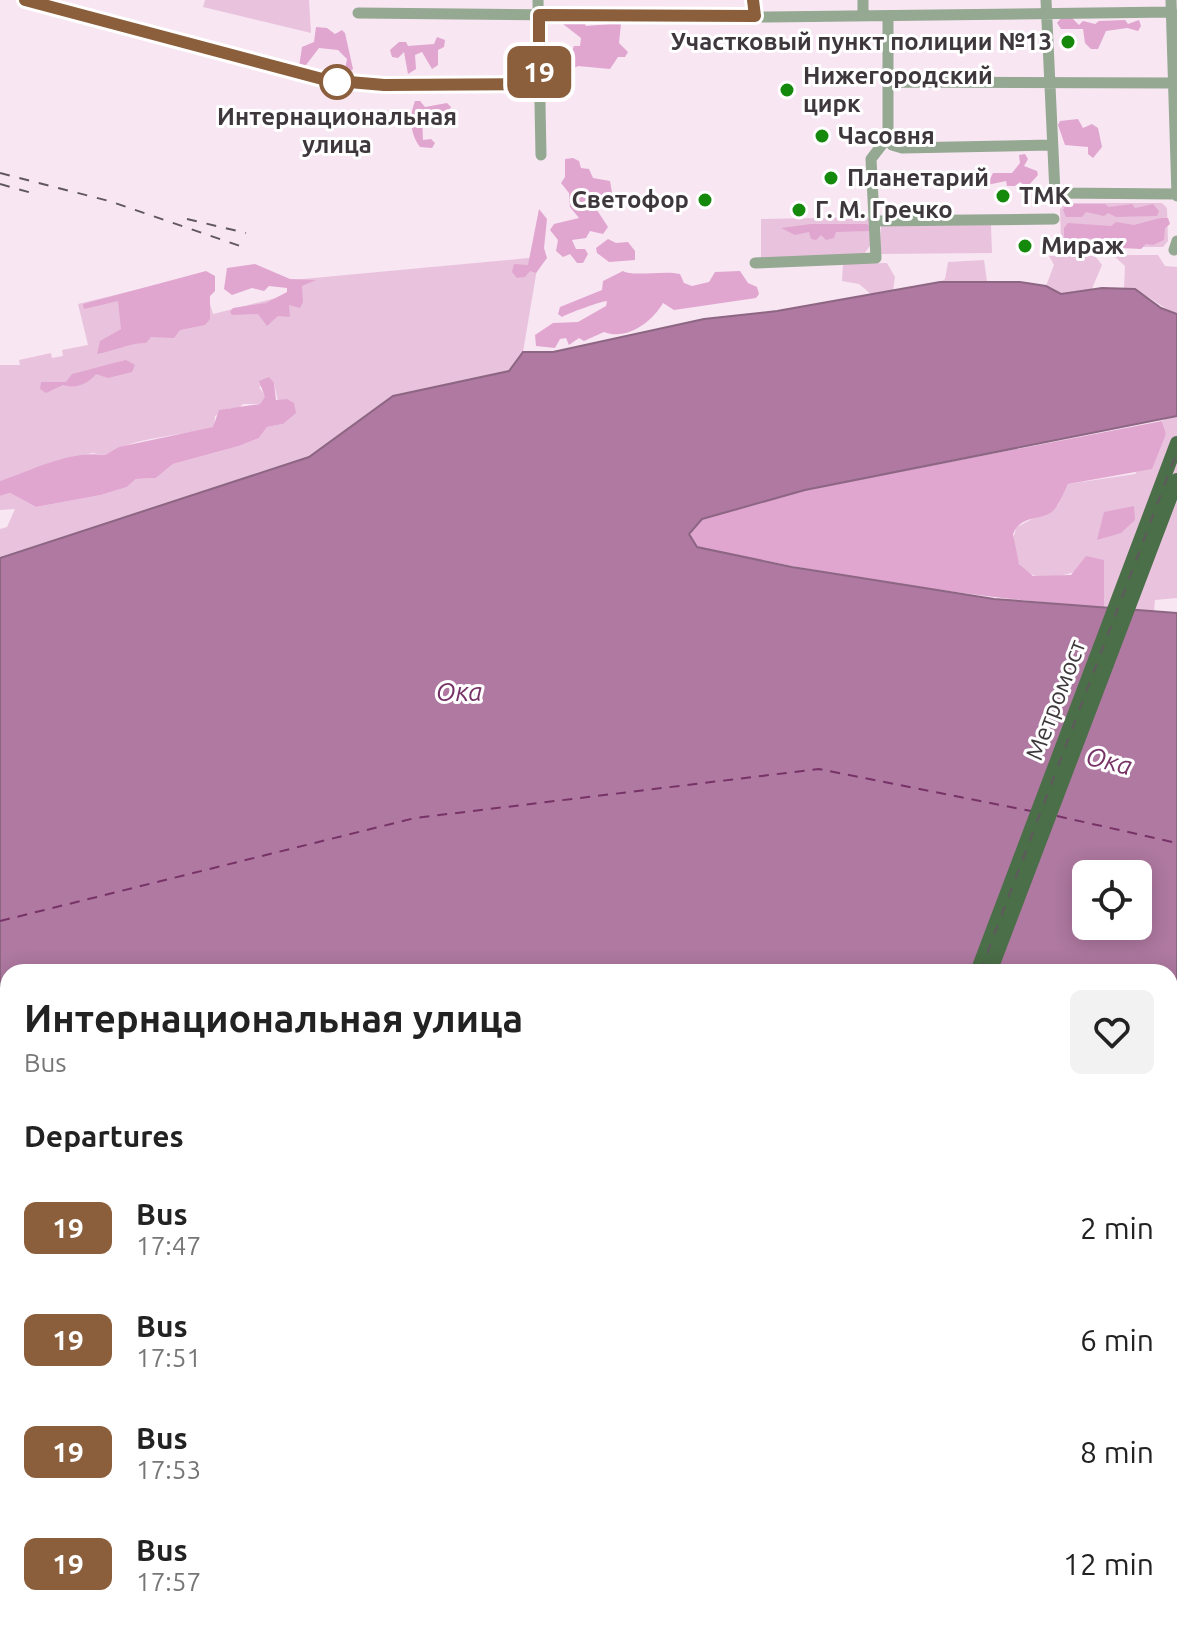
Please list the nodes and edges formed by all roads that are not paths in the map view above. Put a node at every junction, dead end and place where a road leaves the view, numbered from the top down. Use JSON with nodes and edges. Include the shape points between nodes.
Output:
{"nodes":[{"id":1,"x":24,"y":0,"type":"edge"},
{"id":2,"x":538,"y":0,"type":"edge"},
{"id":3,"x":753,"y":0,"type":"edge"},
{"id":4,"x":863,"y":0,"type":"edge"},
{"id":5,"x":1046,"y":0,"type":"edge"},
{"id":6,"x":1171,"y":6,"type":"edge"},
{"id":7,"x":358,"y":13,"type":"dead end"},
{"id":8,"x":1046,"y":14,"type":"junction"},
{"id":9,"x":539,"y":15,"type":"junction"},
{"id":10,"x":755,"y":16,"type":"junction"},
{"id":11,"x":863,"y":16,"type":"junction"},
{"id":12,"x":888,"y":16,"type":"junction"},
{"id":13,"x":888,"y":82,"type":"junction"},
{"id":14,"x":1048,"y":82,"type":"junction"},
{"id":15,"x":1173,"y":83,"type":"junction"},
{"id":16,"x":539,"y":84,"type":"junction"},
{"id":17,"x":888,"y":137,"type":"junction"},
{"id":18,"x":1051,"y":145,"type":"junction"},
{"id":19,"x":541,"y":155,"type":"dead end"},
{"id":20,"x":1177,"y":195,"type":"edge"},
{"id":21,"x":1054,"y":219,"type":"dead end"},
{"id":22,"x":874,"y":221,"type":"junction"},
{"id":23,"x":755,"y":263,"type":"dead end"},
{"id":24,"x":1177,"y":443,"type":"edge"},
{"id":25,"x":1177,"y":480,"type":"edge"},
{"id":26,"x":980,"y":964,"type":"edge"},
{"id":27,"x":993,"y":964,"type":"edge"}],
"edges":[{"from":1,"to":16,"type":"street","via":[[326,80]]},
{"from":2,"to":9,"type":"street"},
{"from":3,"to":10,"type":"street"},
{"from":4,"to":11,"type":"street"},
{"from":5,"to":8,"type":"street"},
{"from":6,"to":8,"type":"street"},
{"from":6,"to":15,"type":"street"},
{"from":7,"to":9,"type":"street"},
{"from":8,"to":12,"type":"street"},
{"from":8,"to":14,"type":"street"},
{"from":9,"to":10,"type":"street"},
{"from":9,"to":16,"type":"street"},
{"from":10,"to":11,"type":"street"},
{"from":11,"to":12,"type":"street"},
{"from":12,"to":13,"type":"street"},
{"from":13,"to":14,"type":"street"},
{"from":13,"to":17,"type":"street"},
{"from":14,"to":15,"type":"street"},
{"from":14,"to":18,"type":"street"},
{"from":15,"to":20,"type":"street"},
{"from":16,"to":19,"type":"street"},
{"from":17,"to":18,"type":"street","via":[[902,148]]},
{"from":17,"to":22,"type":"street","via":[[871,159]]},
{"from":18,"to":20,"type":"street","via":[[1055,193]]},
{"from":21,"to":22,"type":"street"},
{"from":22,"to":23,"type":"street","via":[[876,258]]},
{"from":24,"to":26,"type":"main road","name":"Метромост"},
{"from":25,"to":27,"type":"main road","name":"Метромост","bridge":true}]}
